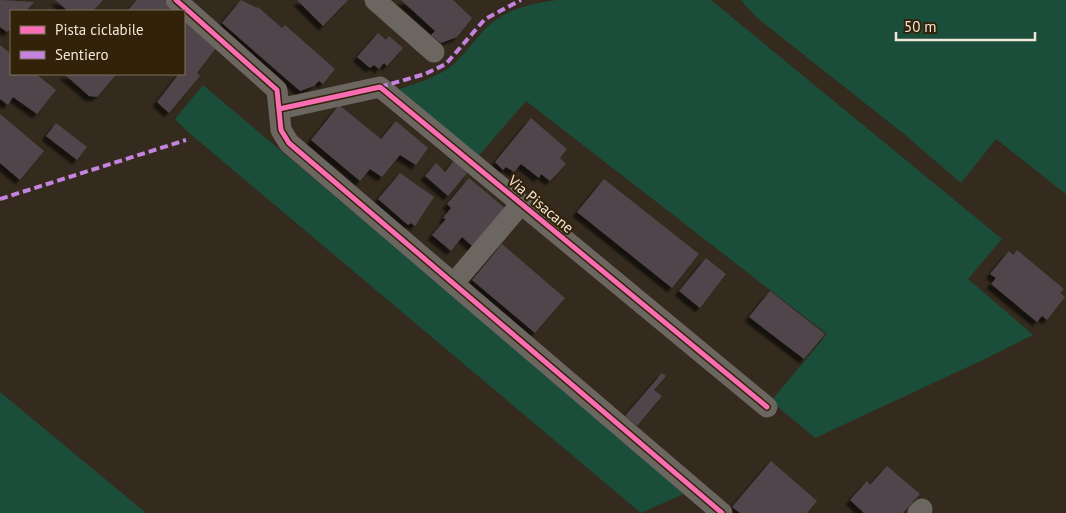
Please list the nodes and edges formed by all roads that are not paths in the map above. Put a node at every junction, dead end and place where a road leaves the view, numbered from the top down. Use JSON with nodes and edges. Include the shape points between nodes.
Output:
{"nodes":[{"id":1,"x":176,"y":0,"type":"edge"},
{"id":2,"x":375,"y":0,"type":"edge"},
{"id":3,"x":434,"y":52,"type":"dead end"},
{"id":4,"x":279,"y":110,"type":"junction"},
{"id":5,"x":521,"y":204,"type":"junction"},
{"id":6,"x":454,"y":284,"type":"junction"},
{"id":7,"x":767,"y":407,"type":"dead end"},
{"id":8,"x":712,"y":510,"type":"edge"}],
"edges":[{"from":1,"to":4,"type":"street","via":[[277,90]]},
{"from":2,"to":3,"type":"street"},
{"from":4,"to":5,"type":"street","name":"Via Pisacane","via":[[380,86]]},
{"from":4,"to":6,"type":"street","via":[[281,130],[289,143]]},
{"from":5,"to":6,"type":"street","name":"Via Pisacane"},
{"from":5,"to":7,"type":"street","name":"Via Pisacane"},
{"from":6,"to":8,"type":"street"}]}
